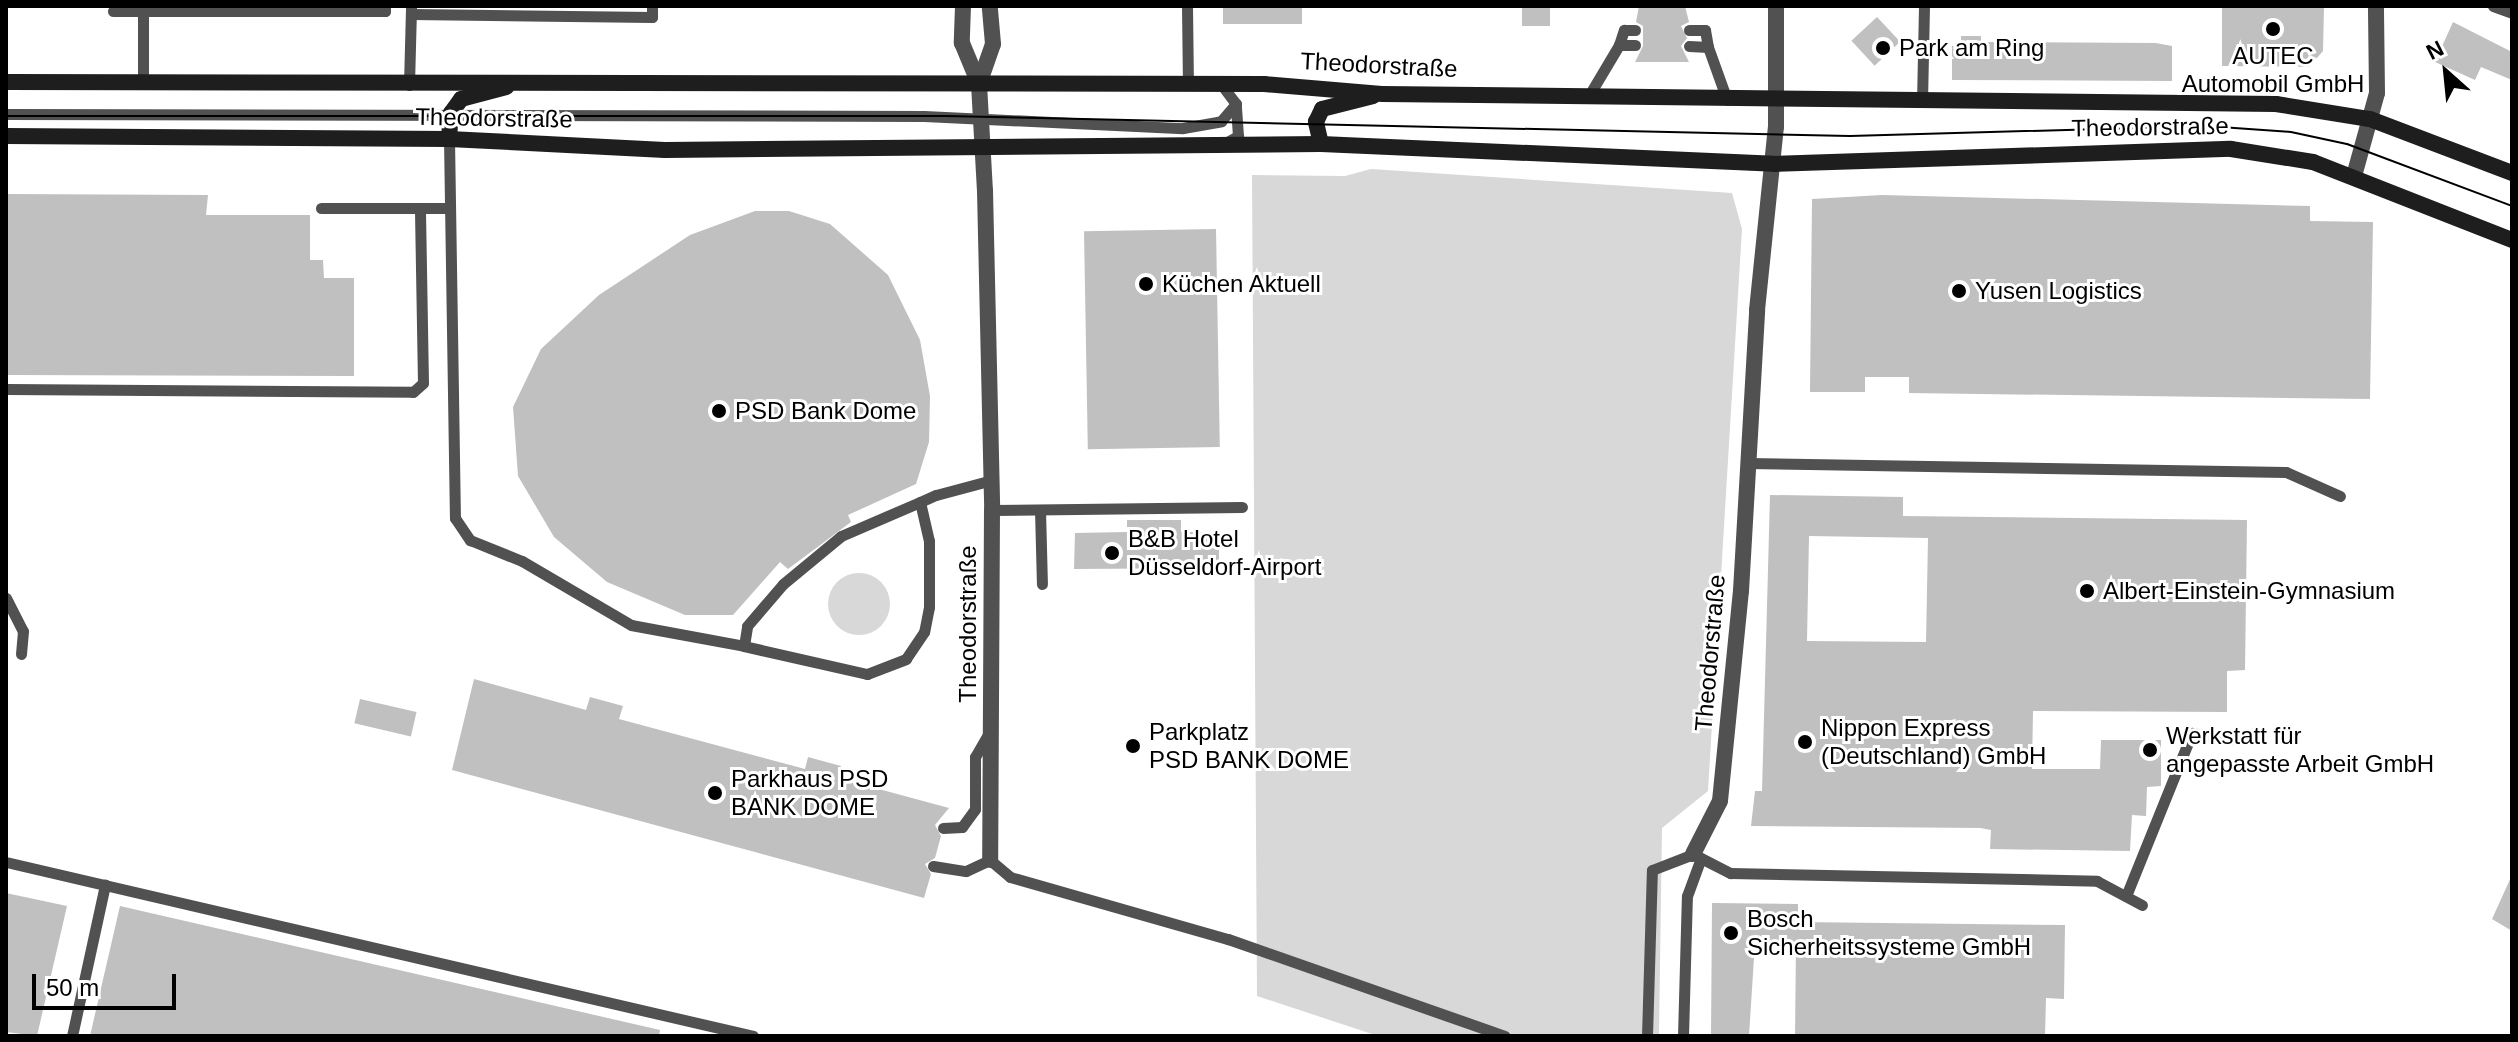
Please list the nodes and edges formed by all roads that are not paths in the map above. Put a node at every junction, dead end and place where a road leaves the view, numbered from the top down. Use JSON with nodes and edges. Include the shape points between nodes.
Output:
{"nodes":[{"id":1,"x":385,"y":6,"type":"edge"},
{"id":2,"x":652,"y":6,"type":"edge"},
{"id":3,"x":963,"y":6,"type":"edge"},
{"id":4,"x":990,"y":6,"type":"edge"},
{"id":5,"x":1187,"y":6,"type":"edge"},
{"id":6,"x":1776,"y":6,"type":"edge"},
{"id":7,"x":1924,"y":6,"type":"edge"},
{"id":8,"x":2376,"y":6,"type":"edge"},
{"id":9,"x":2493,"y":6,"type":"edge"},
{"id":10,"x":169,"y":9,"type":"edge"},
{"id":11,"x":411,"y":10,"type":"edge"},
{"id":12,"x":436,"y":10,"type":"edge"},
{"id":13,"x":113,"y":11,"type":"dead end"},
{"id":14,"x":143,"y":11,"type":"junction"},
{"id":15,"x":2512,"y":13,"type":"edge"},
{"id":16,"x":1635,"y":30,"type":"dead end"},
{"id":17,"x":1689,"y":30,"type":"dead end"},
{"id":18,"x":1619,"y":45,"type":"junction"},
{"id":19,"x":1635,"y":45,"type":"dead end"},
{"id":20,"x":1689,"y":46,"type":"dead end"},
{"id":21,"x":1708,"y":47,"type":"junction"},
{"id":22,"x":6,"y":82,"type":"edge"},
{"id":23,"x":143,"y":84,"type":"junction"},
{"id":24,"x":979,"y":84,"type":"junction"},
{"id":25,"x":1188,"y":84,"type":"junction"},
{"id":26,"x":1221,"y":84,"type":"junction"},
{"id":27,"x":409,"y":85,"type":"junction"},
{"id":28,"x":507,"y":86,"type":"junction"},
{"id":29,"x":1382,"y":94,"type":"junction"},
{"id":30,"x":1588,"y":97,"type":"junction"},
{"id":31,"x":1727,"y":100,"type":"junction"},
{"id":32,"x":1777,"y":101,"type":"junction"},
{"id":33,"x":1922,"y":102,"type":"junction"},
{"id":34,"x":1236,"y":104,"type":"junction"},
{"id":35,"x":451,"y":113,"type":"junction"},
{"id":36,"x":6,"y":114,"type":"edge"},
{"id":37,"x":980,"y":118,"type":"junction"},
{"id":38,"x":2370,"y":119,"type":"junction"},
{"id":39,"x":6,"y":136,"type":"edge"},
{"id":40,"x":449,"y":139,"type":"junction"},
{"id":41,"x":1321,"y":144,"type":"junction"},
{"id":42,"x":1221,"y":145,"type":"junction"},
{"id":43,"x":981,"y":148,"type":"junction"},
{"id":44,"x":1774,"y":164,"type":"junction"},
{"id":45,"x":2512,"y":173,"type":"edge"},
{"id":46,"x":2354,"y":176,"type":"junction"},
{"id":47,"x":321,"y":208,"type":"dead end"},
{"id":48,"x":420,"y":208,"type":"junction"},
{"id":49,"x":450,"y":208,"type":"junction"},
{"id":50,"x":2512,"y":240,"type":"edge"},
{"id":51,"x":6,"y":389,"type":"edge"},
{"id":52,"x":1747,"y":463,"type":"junction"},
{"id":53,"x":992,"y":480,"type":"junction"},
{"id":54,"x":2340,"y":496,"type":"dead end"},
{"id":55,"x":920,"y":502,"type":"junction"},
{"id":56,"x":1242,"y":507,"type":"dead end"},
{"id":57,"x":992,"y":510,"type":"junction"},
{"id":58,"x":1040,"y":510,"type":"junction"},
{"id":59,"x":1042,"y":584,"type":"dead end"},
{"id":60,"x":6,"y":598,"type":"edge"},
{"id":61,"x":744,"y":646,"type":"junction"},
{"id":62,"x":21,"y":654,"type":"dead end"},
{"id":63,"x":993,"y":727,"type":"junction"},
{"id":64,"x":2230,"y":740,"type":"dead end"},
{"id":65,"x":943,"y":828,"type":"dead end"},
{"id":66,"x":1697,"y":856,"type":"junction"},
{"id":67,"x":990,"y":860,"type":"junction"},
{"id":68,"x":6,"y":862,"type":"edge"},
{"id":69,"x":933,"y":866,"type":"dead end"},
{"id":70,"x":105,"y":885,"type":"junction"},
{"id":71,"x":2126,"y":896,"type":"junction"},
{"id":72,"x":2142,"y":905,"type":"dead end"},
{"id":73,"x":72,"y":1036,"type":"edge"},
{"id":74,"x":753,"y":1036,"type":"edge"},
{"id":75,"x":1505,"y":1036,"type":"edge"},
{"id":76,"x":1647,"y":1036,"type":"edge"},
{"id":77,"x":1683,"y":1036,"type":"edge"}],
"edges":[{"from":1,"to":10,"type":"lane","via":[[385,11]]},
{"from":2,"to":12,"type":"lane","via":[[652,17]]},
{"from":3,"to":24,"type":"street","via":[[962,43]]},
{"from":4,"to":24,"type":"street","via":[[993,44]]},
{"from":5,"to":25,"type":"lane"},
{"from":6,"to":32,"type":"street"},
{"from":7,"to":33,"type":"lane"},
{"from":8,"to":38,"type":"street","via":[[2378,76]]},
{"from":9,"to":15,"type":"lane"},
{"from":10,"to":14,"type":"lane"},
{"from":11,"to":12,"type":"lane"},
{"from":11,"to":27,"type":"lane"},
{"from":13,"to":14,"type":"lane"},
{"from":14,"to":23,"type":"lane"},
{"from":16,"to":18,"type":"lane","via":[[1624,30]]},
{"from":17,"to":21,"type":"lane","via":[[1705,30]]},
{"from":18,"to":19,"type":"lane"},
{"from":18,"to":30,"type":"lane"},
{"from":20,"to":21,"type":"lane"},
{"from":21,"to":31,"type":"lane"},
{"from":22,"to":23,"type":"main road","name":"Theodorstraße"},
{"from":23,"to":27,"type":"main road","name":"Theodorstraße"},
{"from":24,"to":25,"type":"main road","name":"Theodorstraße"},
{"from":24,"to":28,"type":"main road","name":"Theodorstraße"},
{"from":24,"to":37,"type":"street","name":"Theodorstraße"},
{"from":25,"to":26,"type":"main road","name":"Theodorstraße"},
{"from":26,"to":29,"type":"main road","name":"Theodorstraße"},
{"from":26,"to":34,"type":"lane"},
{"from":27,"to":28,"type":"main road","name":"Theodorstraße"},
{"from":28,"to":35,"type":"main road","via":[[461,99]]},
{"from":29,"to":30,"type":"main road","name":"Theodorstraße"},
{"from":29,"to":41,"type":"main road","via":[[1322,109],[1316,122]]},
{"from":30,"to":31,"type":"main road","name":"Theodorstraße"},
{"from":31,"to":32,"type":"main road","name":"Theodorstraße"},
{"from":32,"to":33,"type":"main road","name":"Theodorstraße"},
{"from":32,"to":44,"type":"street","name":"Theodorstraße"},
{"from":33,"to":38,"type":"main road","name":"Theodorstraße","via":[[2276,104]]},
{"from":34,"to":37,"type":"lane","via":[[1205,127]]},
{"from":34,"to":42,"type":"lane","via":[[1238,136]]},
{"from":35,"to":36,"type":"lane"},
{"from":35,"to":37,"type":"lane"},
{"from":35,"to":40,"type":"main road"},
{"from":37,"to":43,"type":"street","name":"Theodorstraße"},
{"from":38,"to":45,"type":"main road","name":"Theodorstraße"},
{"from":38,"to":46,"type":"street"},
{"from":39,"to":40,"type":"main road","name":"Theodorstraße"},
{"from":40,"to":43,"type":"main road","name":"Theodorstraße","via":[[665,150]]},
{"from":40,"to":49,"type":"lane"},
{"from":41,"to":42,"type":"main road","name":"Theodorstraße"},
{"from":41,"to":44,"type":"main road","name":"Theodorstraße"},
{"from":42,"to":43,"type":"main road","name":"Theodorstraße"},
{"from":43,"to":53,"type":"street","name":"Theodorstraße"},
{"from":44,"to":46,"type":"main road","name":"Theodorstraße","via":[[2204,148],[2264,152]]},
{"from":44,"to":52,"type":"street","name":"Theodorstraße"},
{"from":46,"to":50,"type":"main road","name":"Theodorstraße"},
{"from":47,"to":48,"type":"lane"},
{"from":48,"to":49,"type":"lane"},
{"from":48,"to":51,"type":"lane","via":[[423,383],[413,392]]},
{"from":49,"to":61,"type":"lane","via":[[453,508],[462,529],[470,540],[522,561],[631,625]]},
{"from":52,"to":54,"type":"lane","via":[[2286,472]]},
{"from":52,"to":66,"type":"street","name":"Theodorstraße","via":[[1720,801]]},
{"from":53,"to":55,"type":"lane"},
{"from":53,"to":57,"type":"street","name":"Theodorstraße"},
{"from":55,"to":61,"type":"lane","via":[[841,536],[803,563],[747,626]]},
{"from":55,"to":61,"type":"lane","via":[[929,541],[929,607],[924,632],[906,659],[867,674]]},
{"from":56,"to":58,"type":"lane"},
{"from":57,"to":58,"type":"lane"},
{"from":57,"to":63,"type":"street","name":"Theodorstraße"},
{"from":58,"to":59,"type":"lane"},
{"from":60,"to":62,"type":"lane","via":[[23,631]]},
{"from":63,"to":65,"type":"lane","via":[[975,757],[975,809],[962,827]]},
{"from":63,"to":67,"type":"street","name":"Theodorstraße"},
{"from":64,"to":71,"type":"lane","via":[[2192,733]]},
{"from":66,"to":71,"type":"lane","via":[[1730,873],[2097,881]]},
{"from":66,"to":76,"type":"lane","via":[[1652,870]]},
{"from":66,"to":77,"type":"lane","via":[[1687,896]]},
{"from":67,"to":69,"type":"lane","via":[[966,871]]},
{"from":67,"to":75,"type":"lane","via":[[1010,877],[1228,939]]},
{"from":68,"to":70,"type":"lane"},
{"from":70,"to":73,"type":"lane"},
{"from":70,"to":74,"type":"lane"},
{"from":71,"to":72,"type":"lane"}]}
